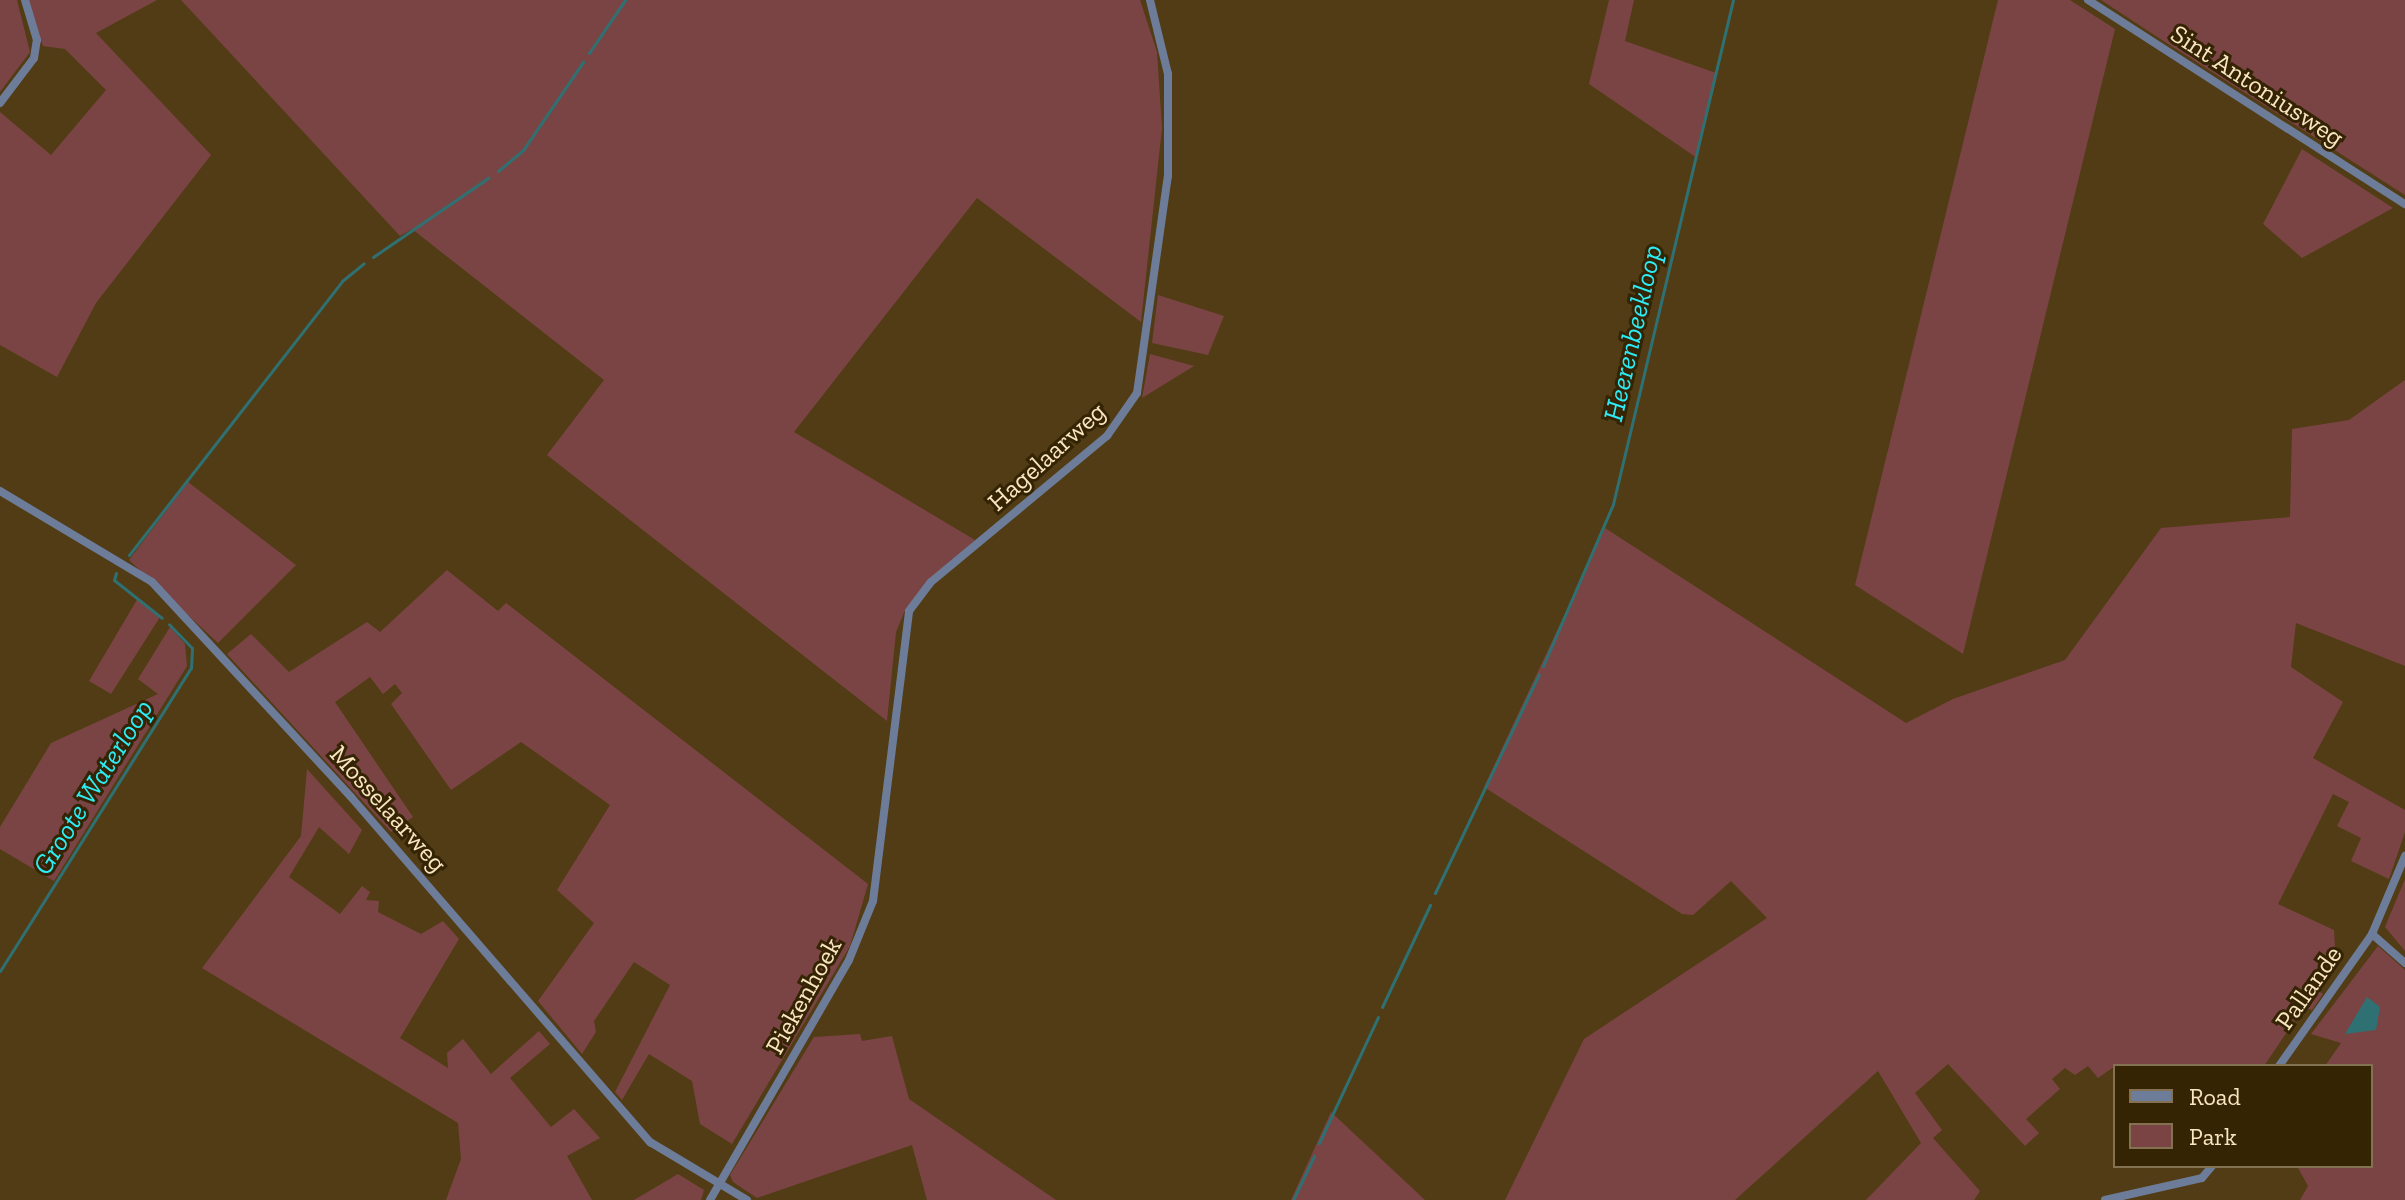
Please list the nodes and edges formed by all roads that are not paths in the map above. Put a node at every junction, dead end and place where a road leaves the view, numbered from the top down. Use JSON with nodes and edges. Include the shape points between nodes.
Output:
{"nodes":[{"id":1,"x":25,"y":0,"type":"edge"},
{"id":2,"x":1150,"y":0,"type":"edge"},
{"id":3,"x":2088,"y":0,"type":"edge"},
{"id":4,"x":0,"y":103,"type":"edge"},
{"id":5,"x":2405,"y":204,"type":"edge"},
{"id":6,"x":0,"y":491,"type":"edge"},
{"id":7,"x":888,"y":815,"type":"joint"},
{"id":8,"x":2405,"y":856,"type":"edge"},
{"id":9,"x":2372,"y":934,"type":"junction"},
{"id":10,"x":2405,"y":963,"type":"edge"},
{"id":11,"x":2280,"y":1064,"type":"edge"},
{"id":12,"x":2210,"y":1168,"type":"edge"},
{"id":13,"x":719,"y":1183,"type":"junction"},
{"id":14,"x":710,"y":1200,"type":"edge"},
{"id":15,"x":747,"y":1200,"type":"edge"},
{"id":16,"x":2105,"y":1200,"type":"edge"}],
"edges":[{"from":1,"to":4,"type":"street","via":[[37,40],[34,58]]},
{"from":2,"to":7,"type":"street","name":"Hagelaarweg","via":[[1168,74],[1168,176],[1137,393],[1107,436],[914,602],[901,637]]},
{"from":3,"to":5,"type":"street","name":"Sint Antoniusweg"},
{"from":6,"to":13,"type":"street","name":"Mosselaarweg","via":[[152,582],[351,797],[650,1142]]},
{"from":7,"to":13,"type":"street","name":"Piekenhoek","via":[[864,927]]},
{"from":8,"to":9,"type":"street","name":"Pallande"},
{"from":9,"to":10,"type":"street"},
{"from":9,"to":11,"type":"street","name":"Pallande"},
{"from":12,"to":16,"type":"street","via":[[2202,1178]]},
{"from":13,"to":14,"type":"street","name":"Piekenhoek"},
{"from":13,"to":15,"type":"street","name":"Mosselaarweg"}]}
